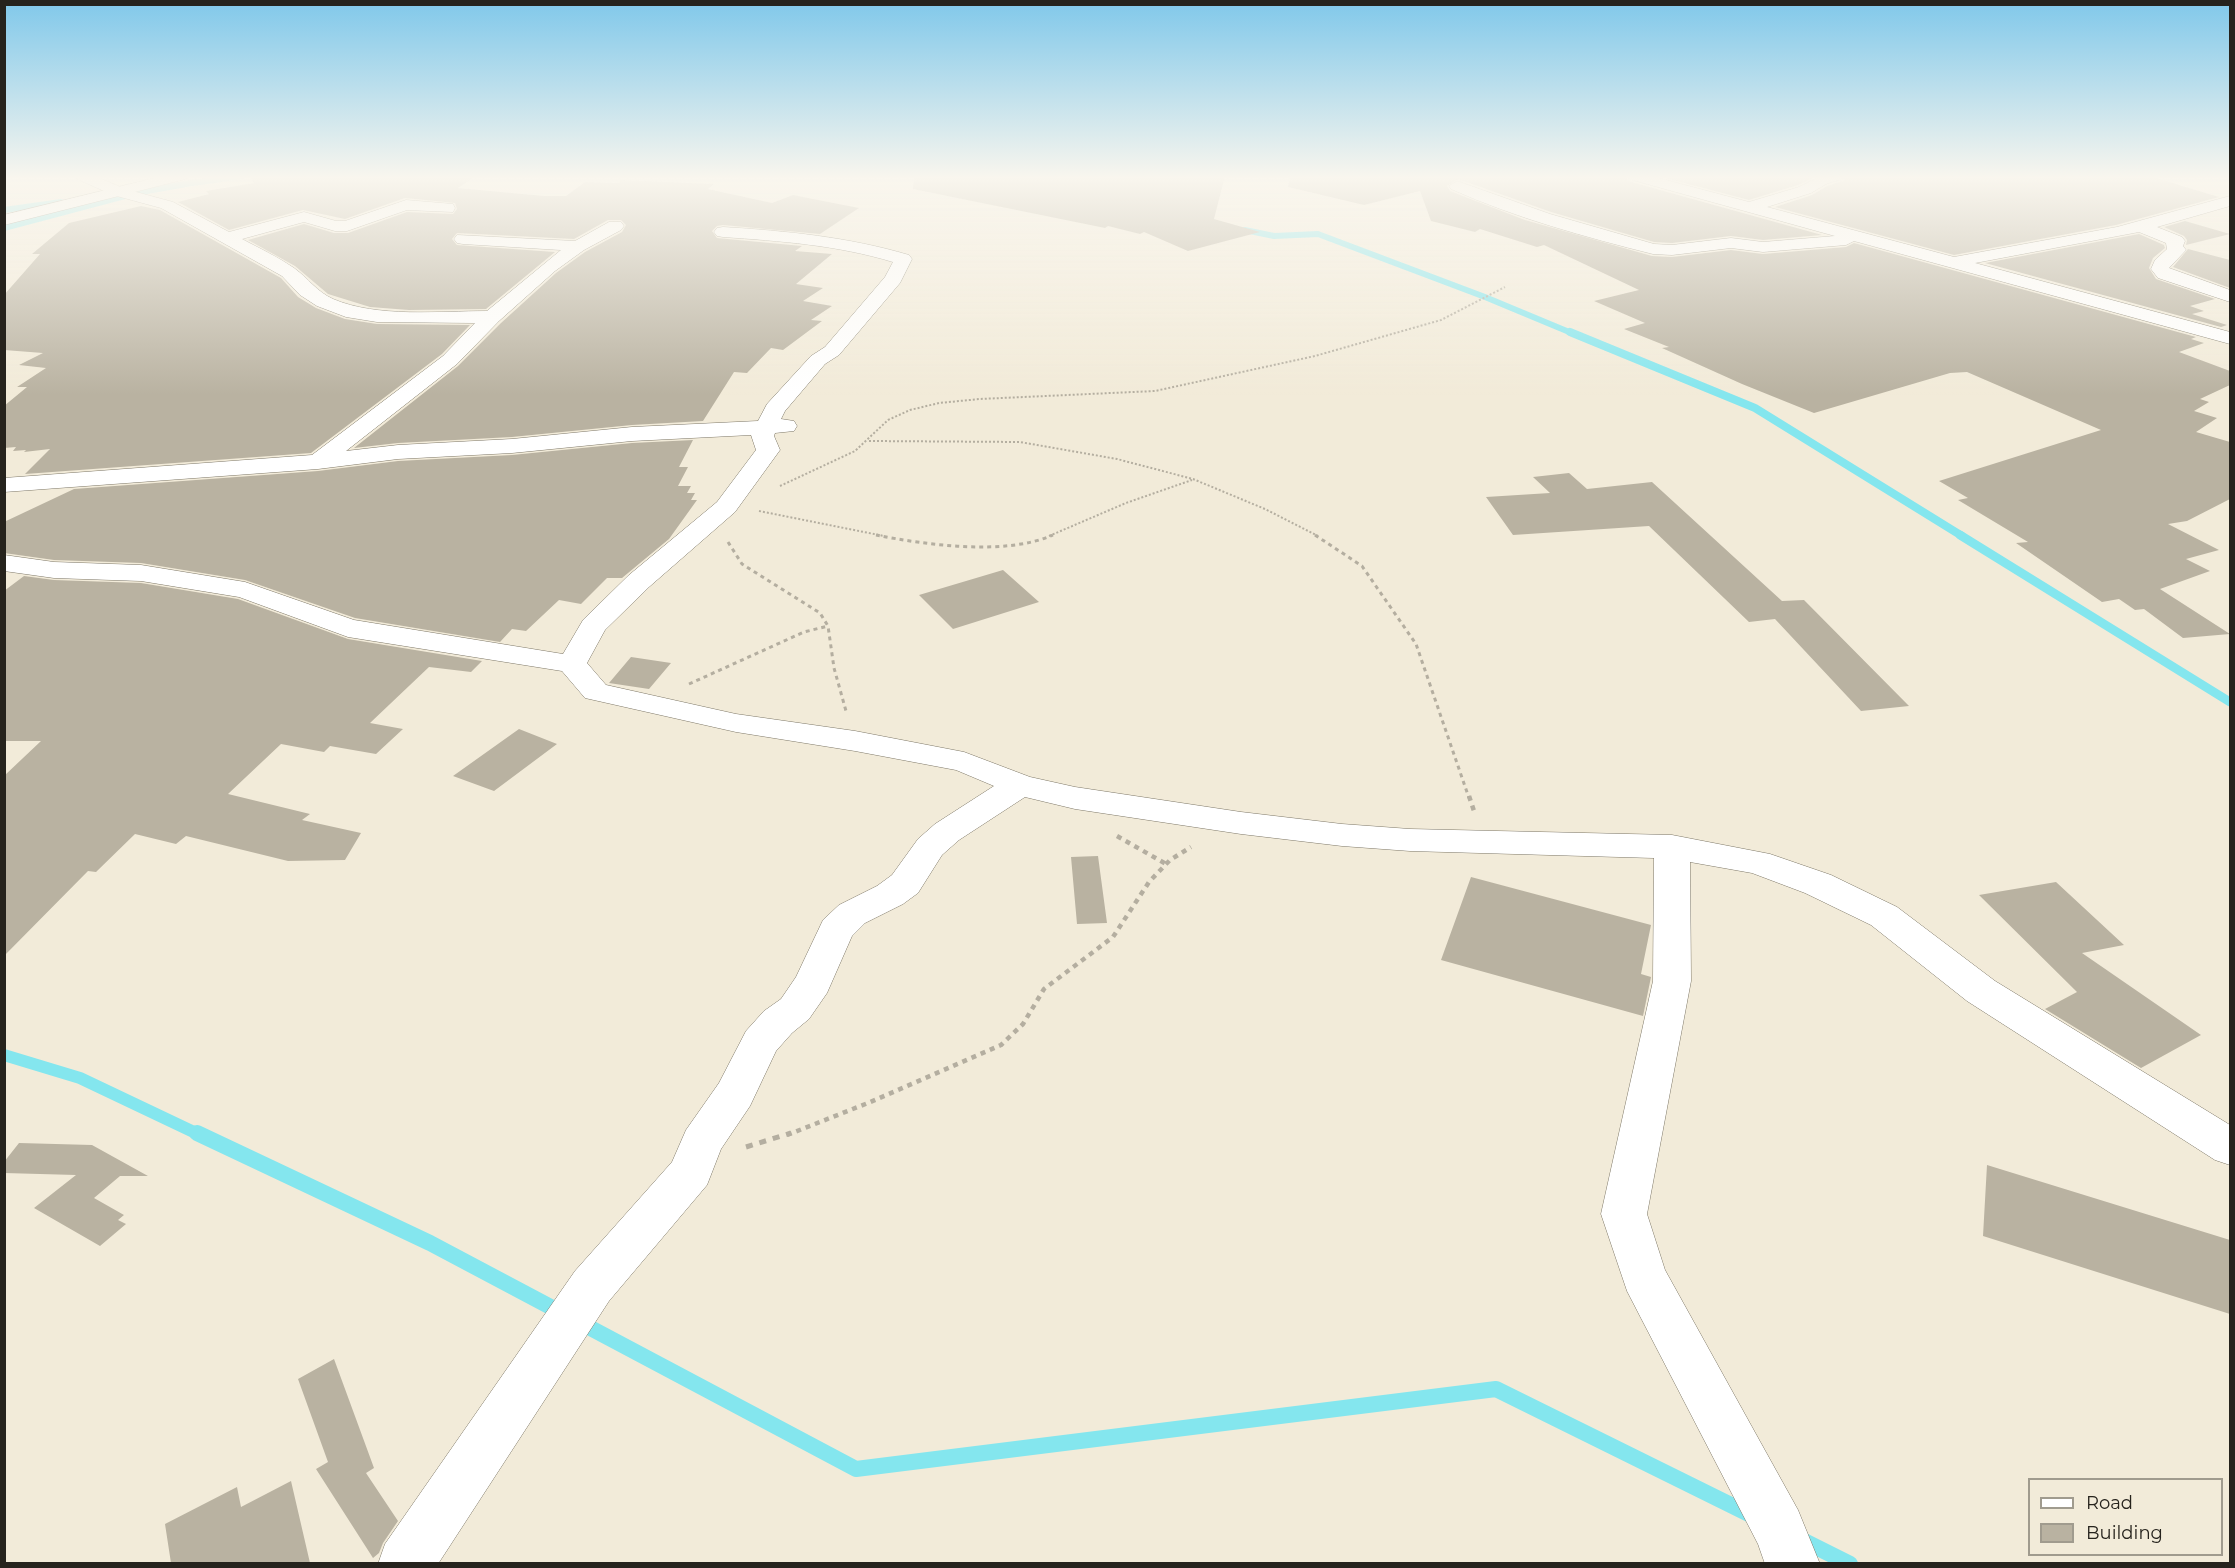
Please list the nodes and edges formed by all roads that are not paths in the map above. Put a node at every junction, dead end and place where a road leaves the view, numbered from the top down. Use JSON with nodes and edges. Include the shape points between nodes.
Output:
{"nodes":[{"id":1,"x":246,"y":249,"type":"edge"},
{"id":2,"x":574,"y":249,"type":"edge"},
{"id":3,"x":873,"y":249,"type":"edge"},
{"id":4,"x":1656,"y":249,"type":"edge"},
{"id":5,"x":1679,"y":249,"type":"edge"},
{"id":6,"x":1910,"y":249,"type":"edge"},
{"id":7,"x":2019,"y":249,"type":"edge"},
{"id":8,"x":2176,"y":249,"type":"edge"},
{"id":9,"x":1953,"y":261,"type":"junction"},
{"id":10,"x":2230,"y":296,"type":"edge"},
{"id":11,"x":492,"y":317,"type":"junction"},
{"id":12,"x":2230,"y":338,"type":"edge"},
{"id":13,"x":777,"y":426,"type":"junction"},
{"id":14,"x":318,"y":462,"type":"junction"},
{"id":15,"x":4,"y":485,"type":"edge"},
{"id":16,"x":4,"y":563,"type":"edge"},
{"id":17,"x":572,"y":664,"type":"junction"},
{"id":18,"x":1020,"y":785,"type":"junction"},
{"id":19,"x":1672,"y":847,"type":"junction"},
{"id":20,"x":2230,"y":1147,"type":"edge"},
{"id":21,"x":405,"y":1563,"type":"edge"},
{"id":22,"x":1792,"y":1563,"type":"edge"}],
"edges":[{"from":1,"to":11,"type":"street","via":[[288,272],[324,302],[353,314]]},
{"from":2,"to":11,"type":"street"},
{"from":3,"to":13,"type":"street","via":[[903,259],[893,279],[776,409]]},
{"from":4,"to":5,"type":"street"},
{"from":6,"to":9,"type":"street"},
{"from":7,"to":9,"type":"street"},
{"from":8,"to":10,"type":"street","via":[[2161,264],[2165,274]]},
{"from":9,"to":12,"type":"street"},
{"from":11,"to":14,"type":"street","via":[[450,360]]},
{"from":13,"to":14,"type":"street","via":[[398,452]]},
{"from":13,"to":17,"type":"street","via":[[762,436],[768,450],[726,507],[593,626]]},
{"from":14,"to":15,"type":"street"},
{"from":16,"to":17,"type":"street","via":[[54,570],[141,573],[245,590],[348,628]]},
{"from":17,"to":18,"type":"street","via":[[596,692],[736,723],[964,762]]},
{"from":18,"to":19,"type":"street","via":[[1061,796],[1353,836]]},
{"from":18,"to":21,"type":"street","via":[[947,832],[930,848],[905,884],[852,914],[836,929],[813,983],[795,1009],[760,1042],[747,1074],[701,1143],[691,1172],[591,1287]]},
{"from":19,"to":20,"type":"street","via":[[1758,862],[1818,884],[1884,916],[1981,991]]},
{"from":19,"to":22,"type":"street","via":[[1672,981],[1624,1214],[1644,1276],[1779,1529]]}]}
